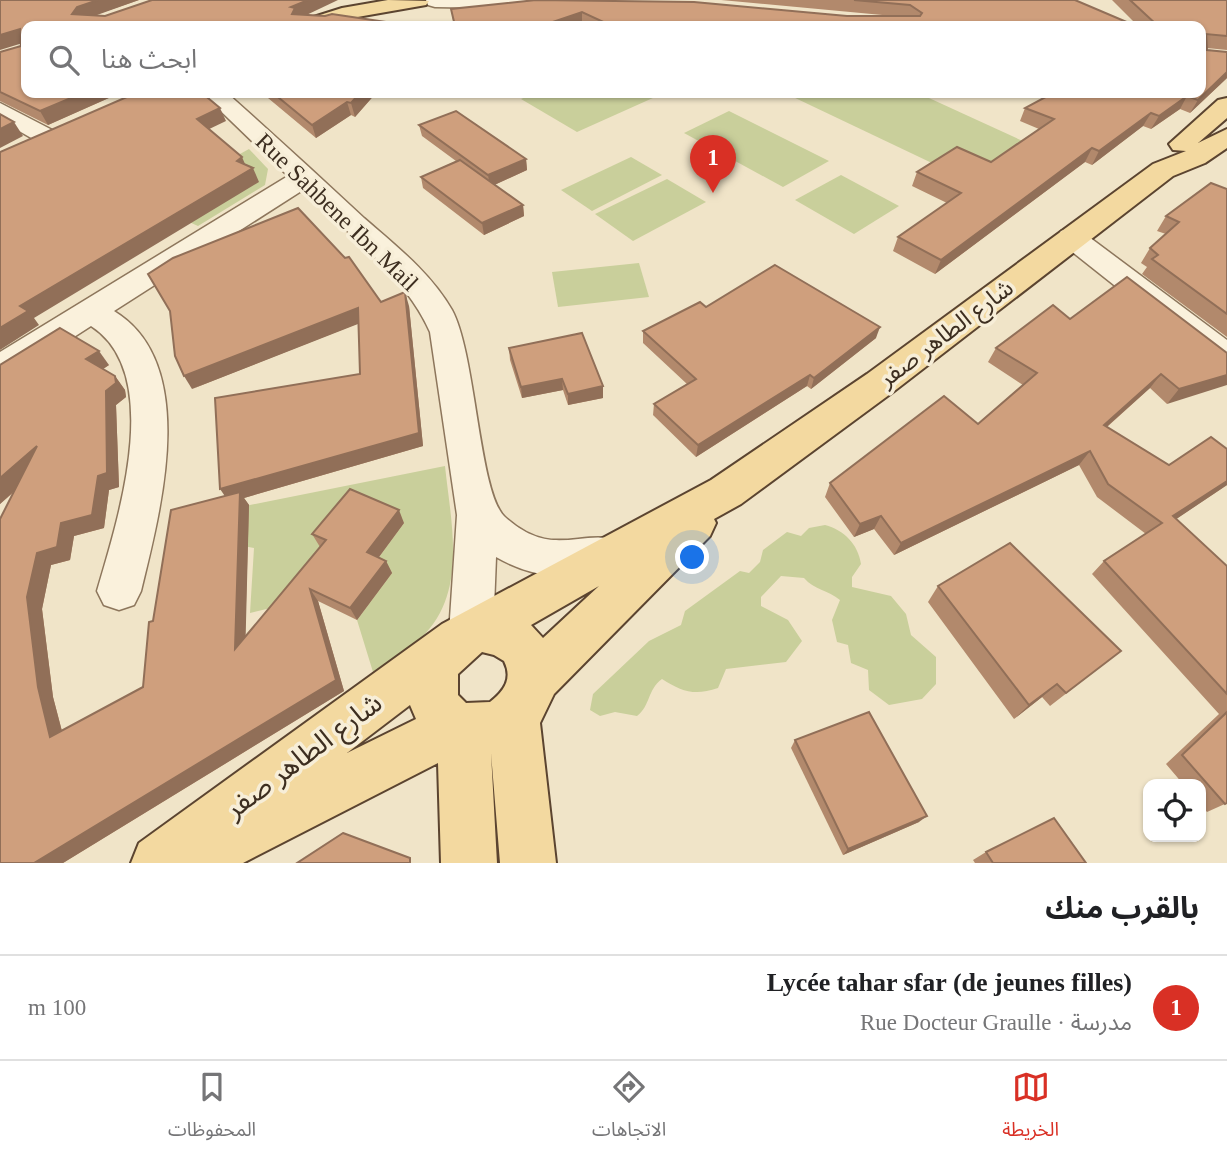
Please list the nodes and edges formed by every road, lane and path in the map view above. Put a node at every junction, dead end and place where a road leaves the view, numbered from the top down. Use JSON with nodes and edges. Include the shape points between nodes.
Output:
{"nodes":[{"id":1,"x":352,"y":0,"type":"edge"},
{"id":2,"x":442,"y":0,"type":"edge"},
{"id":3,"x":422,"y":1,"type":"edge"},
{"id":4,"x":589,"y":4,"type":"edge"},
{"id":5,"x":301,"y":21,"type":"edge"},
{"id":6,"x":323,"y":21,"type":"edge"},
{"id":7,"x":219,"y":98,"type":"edge"},
{"id":8,"x":1227,"y":104,"type":"edge"},
{"id":9,"x":0,"y":110,"type":"edge"},
{"id":10,"x":60,"y":133,"type":"joint"},
{"id":11,"x":1227,"y":137,"type":"edge"},
{"id":12,"x":24,"y":149,"type":"edge"},
{"id":13,"x":1163,"y":170,"type":"junction"},
{"id":14,"x":304,"y":178,"type":"junction"},
{"id":15,"x":1071,"y":237,"type":"junction"},
{"id":16,"x":89,"y":311,"type":"junction"},
{"id":17,"x":1227,"y":357,"type":"edge"},
{"id":18,"x":0,"y":368,"type":"edge"},
{"id":19,"x":726,"y":492,"type":"junction"},
{"id":20,"x":477,"y":515,"type":"junction"},
{"id":21,"x":611,"y":555,"type":"junction"},
{"id":22,"x":119,"y":591,"type":"dead end"},
{"id":23,"x":466,"y":637,"type":"junction"},
{"id":24,"x":524,"y":699,"type":"junction"},
{"id":25,"x":460,"y":727,"type":"junction"},
{"id":26,"x":159,"y":863,"type":"edge"},
{"id":27,"x":184,"y":863,"type":"edge"},
{"id":28,"x":469,"y":863,"type":"edge"},
{"id":29,"x":528,"y":863,"type":"edge"}],
"edges":[{"from":1,"to":5,"type":"main road"},
{"from":2,"to":3,"type":"main road"},
{"from":3,"to":4,"type":"street"},
{"from":3,"to":6,"type":"main road"},
{"from":7,"to":14,"type":"street","name":"Rue Sahbene Ibn Mail"},
{"from":8,"to":13,"type":"main road","name":"شارع الطاهر صفر","via":[[1176,148]]},
{"from":9,"to":10,"type":"street"},
{"from":10,"to":12,"type":"main road"},
{"from":11,"to":13,"type":"main road","name":"شارع الطاهر صفر"},
{"from":13,"to":15,"type":"main road","name":"شارع الطاهر صفر"},
{"from":14,"to":16,"type":"street"},
{"from":14,"to":20,"type":"street","name":"Rue Sahbene Ibn Mail","via":[[406,272],[436,310],[446,332]]},
{"from":15,"to":17,"type":"street"},
{"from":15,"to":19,"type":"main road","name":"شارع الطاهر صفر","via":[[880,383]]},
{"from":16,"to":18,"type":"street"},
{"from":16,"to":22,"type":"street","via":[[124,336],[148,387],[136,528]]},
{"from":19,"to":21,"type":"main road","name":"شارع الطاهر صفر"},
{"from":19,"to":24,"type":"main road","name":"شارع الطاهر صفر"},
{"from":20,"to":21,"type":"street","via":[[494,536],[538,557],[579,561]]},
{"from":20,"to":23,"type":"street","name":"Rue Sahbene Ibn Mail"},
{"from":21,"to":23,"type":"main road","name":"شارع الطاهر صفر"},
{"from":23,"to":24,"type":"main road","via":[[508,634],[520,642],[528,653]]},
{"from":23,"to":25,"type":"main road","via":[[432,674],[431,690],[443,718]]},
{"from":23,"to":26,"type":"main road","name":"شارع الطاهر صفر"},
{"from":24,"to":25,"type":"main road","via":[[498,726],[481,730]]},
{"from":24,"to":29,"type":"main road"},
{"from":25,"to":27,"type":"main road","name":"شارع الطاهر صفر"},
{"from":25,"to":28,"type":"main road"}]}
